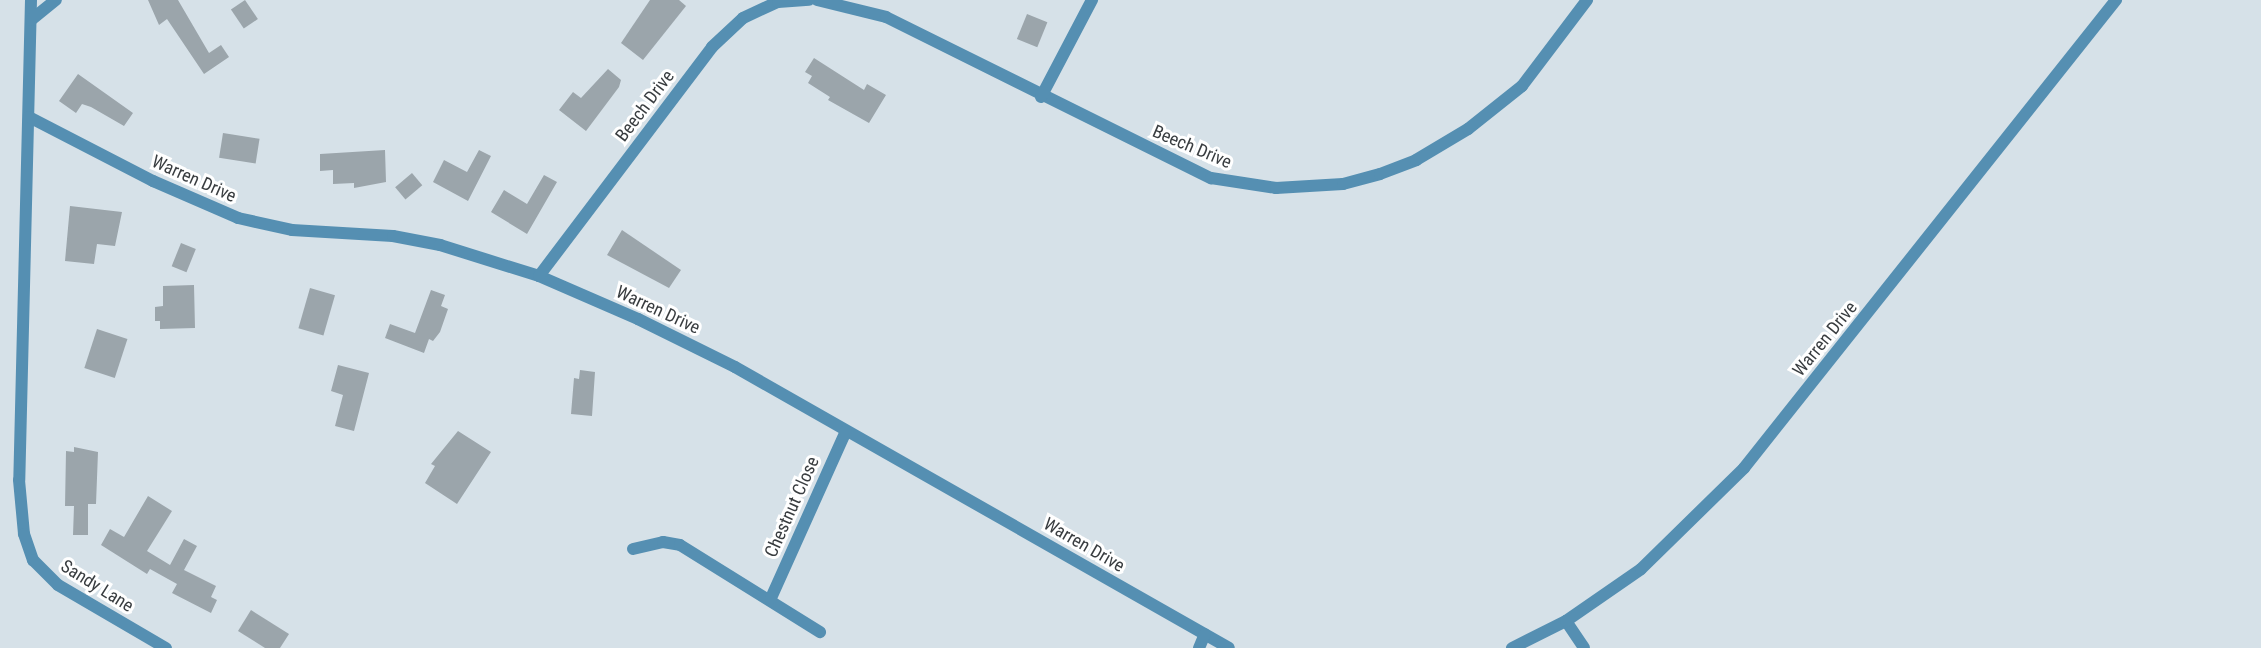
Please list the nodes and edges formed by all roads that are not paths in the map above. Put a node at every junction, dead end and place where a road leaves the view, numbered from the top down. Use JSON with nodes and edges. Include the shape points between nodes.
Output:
{"nodes":[{"id":1,"x":31,"y":0,"type":"edge"},
{"id":2,"x":56,"y":0,"type":"edge"},
{"id":3,"x":809,"y":0,"type":"edge"},
{"id":4,"x":817,"y":0,"type":"edge"},
{"id":5,"x":1092,"y":0,"type":"edge"},
{"id":6,"x":1587,"y":0,"type":"edge"},
{"id":7,"x":2116,"y":0,"type":"edge"},
{"id":8,"x":31,"y":20,"type":"junction"},
{"id":9,"x":1041,"y":97,"type":"junction"},
{"id":10,"x":29,"y":117,"type":"junction"},
{"id":11,"x":539,"y":276,"type":"junction"},
{"id":12,"x":846,"y":431,"type":"junction"},
{"id":13,"x":633,"y":549,"type":"dead end"},
{"id":14,"x":771,"y":598,"type":"junction"},
{"id":15,"x":1566,"y":621,"type":"junction"},
{"id":16,"x":820,"y":632,"type":"dead end"},
{"id":17,"x":1205,"y":634,"type":"junction"},
{"id":18,"x":166,"y":648,"type":"edge"},
{"id":19,"x":1199,"y":648,"type":"edge"},
{"id":20,"x":1228,"y":648,"type":"edge"},
{"id":21,"x":1512,"y":648,"type":"edge"},
{"id":22,"x":1584,"y":648,"type":"edge"}],
"edges":[{"from":1,"to":8,"type":"street","name":"Sandy Lane"},
{"from":2,"to":8,"type":"street"},
{"from":3,"to":11,"type":"street","name":"Beech Drive","via":[[778,2],[743,18],[712,47]]},
{"from":4,"to":9,"type":"street","name":"Beech Drive","via":[[886,17]]},
{"from":5,"to":9,"type":"street"},
{"from":6,"to":9,"type":"street","name":"Beech Drive","via":[[1522,86],[1468,129],[1416,160],[1343,184],[1276,188],[1211,178]]},
{"from":7,"to":15,"type":"street","name":"Warren Drive","via":[[1744,468],[1641,569]]},
{"from":8,"to":10,"type":"street","name":"Sandy Lane"},
{"from":10,"to":11,"type":"street","name":"Warren Drive","via":[[153,181],[238,218],[292,230],[393,236],[440,245]]},
{"from":10,"to":18,"type":"street","name":"Sandy Lane","via":[[19,480],[24,534],[33,560],[58,585]]},
{"from":11,"to":12,"type":"street","name":"Warren Drive","via":[[725,362]]},
{"from":12,"to":14,"type":"street","name":"Chestnut Close"},
{"from":12,"to":17,"type":"street","name":"Warren Drive"},
{"from":13,"to":14,"type":"street","via":[[663,542],[680,545]]},
{"from":14,"to":16,"type":"street"},
{"from":15,"to":21,"type":"street","name":"Warren Drive"},
{"from":15,"to":22,"type":"street"},
{"from":17,"to":19,"type":"street"},
{"from":17,"to":20,"type":"street","name":"Warren Drive"}]}
